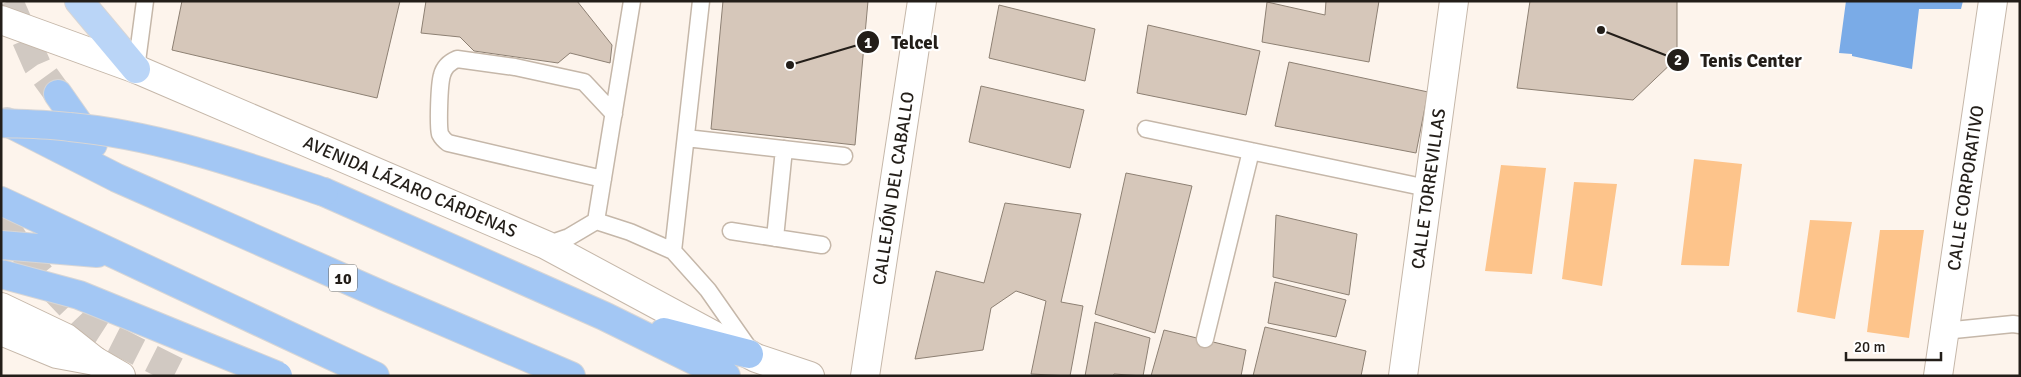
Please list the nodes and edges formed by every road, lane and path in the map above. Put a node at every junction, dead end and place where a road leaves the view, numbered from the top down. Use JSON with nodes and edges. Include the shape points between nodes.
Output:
{"nodes":[{"id":1,"x":79,"y":1,"type":"edge"},
{"id":2,"x":145,"y":1,"type":"edge"},
{"id":3,"x":632,"y":1,"type":"edge"},
{"id":4,"x":701,"y":1,"type":"edge"},
{"id":5,"x":922,"y":1,"type":"edge"},
{"id":6,"x":1454,"y":1,"type":"edge"},
{"id":7,"x":1992,"y":1,"type":"edge"},
{"id":8,"x":1,"y":20,"type":"edge"},
{"id":9,"x":136,"y":69,"type":"junction"},
{"id":10,"x":58,"y":94,"type":"tunnel mouth"},
{"id":11,"x":614,"y":114,"type":"junction"},
{"id":12,"x":1,"y":119,"type":"edge"},
{"id":13,"x":1,"y":123,"type":"edge"},
{"id":14,"x":1146,"y":129,"type":"dead end"},
{"id":15,"x":686,"y":138,"type":"junction"},
{"id":16,"x":784,"y":149,"type":"junction"},
{"id":17,"x":1251,"y":151,"type":"junction"},
{"id":18,"x":844,"y":156,"type":"dead end"},
{"id":19,"x":118,"y":178,"type":"junction"},
{"id":20,"x":603,"y":179,"type":"junction"},
{"id":21,"x":1427,"y":188,"type":"junction"},
{"id":22,"x":1,"y":201,"type":"edge"},
{"id":23,"x":596,"y":221,"type":"junction"},
{"id":24,"x":731,"y":231,"type":"dead end"},
{"id":25,"x":776,"y":238,"type":"junction"},
{"id":26,"x":1,"y":245,"type":"edge"},
{"id":27,"x":546,"y":245,"type":"junction"},
{"id":28,"x":822,"y":245,"type":"dead end"},
{"id":29,"x":673,"y":250,"type":"junction"},
{"id":30,"x":114,"y":254,"type":"junction"},
{"id":31,"x":1,"y":274,"type":"edge"},
{"id":32,"x":1,"y":307,"type":"edge"},
{"id":33,"x":604,"y":316,"type":"junction"},
{"id":34,"x":2020,"y":325,"type":"edge"},
{"id":35,"x":1944,"y":331,"type":"junction"},
{"id":36,"x":8,"y":336,"type":"edge"},
{"id":37,"x":1205,"y":339,"type":"dead end"},
{"id":38,"x":752,"y":356,"type":"junction"},
{"id":39,"x":110,"y":371,"type":"edge"},
{"id":40,"x":278,"y":376,"type":"edge"},
{"id":41,"x":375,"y":376,"type":"edge"},
{"id":42,"x":571,"y":376,"type":"edge"},
{"id":43,"x":726,"y":376,"type":"edge"},
{"id":44,"x":810,"y":376,"type":"edge"},
{"id":45,"x":865,"y":376,"type":"edge"},
{"id":46,"x":1403,"y":376,"type":"edge"},
{"id":47,"x":1938,"y":376,"type":"edge"}],
"edges":[{"from":1,"to":9,"type":"main road"},
{"from":2,"to":9,"type":"lane"},
{"from":3,"to":11,"type":"lane"},
{"from":4,"to":15,"type":"lane"},
{"from":5,"to":45,"type":"street","name":"CALLEJÓN DEL CABALLO"},
{"from":6,"to":21,"type":"street","name":"CALLE TORREVILLAS"},
{"from":7,"to":35,"type":"street","name":"CALLE CORPORATIVO"},
{"from":8,"to":9,"type":"street","name":"AVENIDA LÁZARO CÁRDENAS"},
{"from":9,"to":27,"type":"street","name":"AVENIDA LÁZARO CÁRDENAS"},
{"from":10,"to":19,"type":"highway"},
{"from":11,"to":20,"type":"lane"},
{"from":11,"to":20,"type":"lane","via":[[584,82],[458,59],[451,61],[442,75],[439,124],[443,139],[448,143]]},
{"from":12,"to":19,"type":"highway","number":"10"},
{"from":13,"to":33,"type":"highway","bridge":true,"via":[[71,127],[143,139],[226,160],[324,192]]},
{"from":14,"to":17,"type":"lane"},
{"from":15,"to":16,"type":"lane"},
{"from":15,"to":29,"type":"lane"},
{"from":16,"to":18,"type":"lane"},
{"from":16,"to":25,"type":"lane"},
{"from":17,"to":21,"type":"lane"},
{"from":17,"to":37,"type":"lane"},
{"from":19,"to":42,"type":"highway","number":"10"},
{"from":20,"to":23,"type":"lane"},
{"from":21,"to":46,"type":"street","name":"CALLE TORREVILLAS"},
{"from":22,"to":30,"type":"highway"},
{"from":23,"to":27,"type":"lane","via":[[569,237]]},
{"from":23,"to":29,"type":"lane"},
{"from":24,"to":25,"type":"lane"},
{"from":25,"to":28,"type":"lane"},
{"from":26,"to":30,"type":"highway"},
{"from":27,"to":38,"type":"street","name":"AVENIDA LÁZARO CÁRDENAS"},
{"from":29,"to":38,"type":"lane","via":[[708,290]]},
{"from":30,"to":41,"type":"highway"},
{"from":31,"to":40,"type":"highway","bridge":true,"via":[[79,295]]},
{"from":32,"to":39,"type":"street","via":[[66,338]]},
{"from":33,"to":38,"type":"highway"},
{"from":33,"to":43,"type":"highway"},
{"from":34,"to":35,"type":"lane"},
{"from":35,"to":47,"type":"street","name":"CALLE CORPORATIVO"},
{"from":36,"to":39,"type":"street"},
{"from":38,"to":44,"type":"street","name":"AVENIDA LÁZARO CÁRDENAS"}]}
